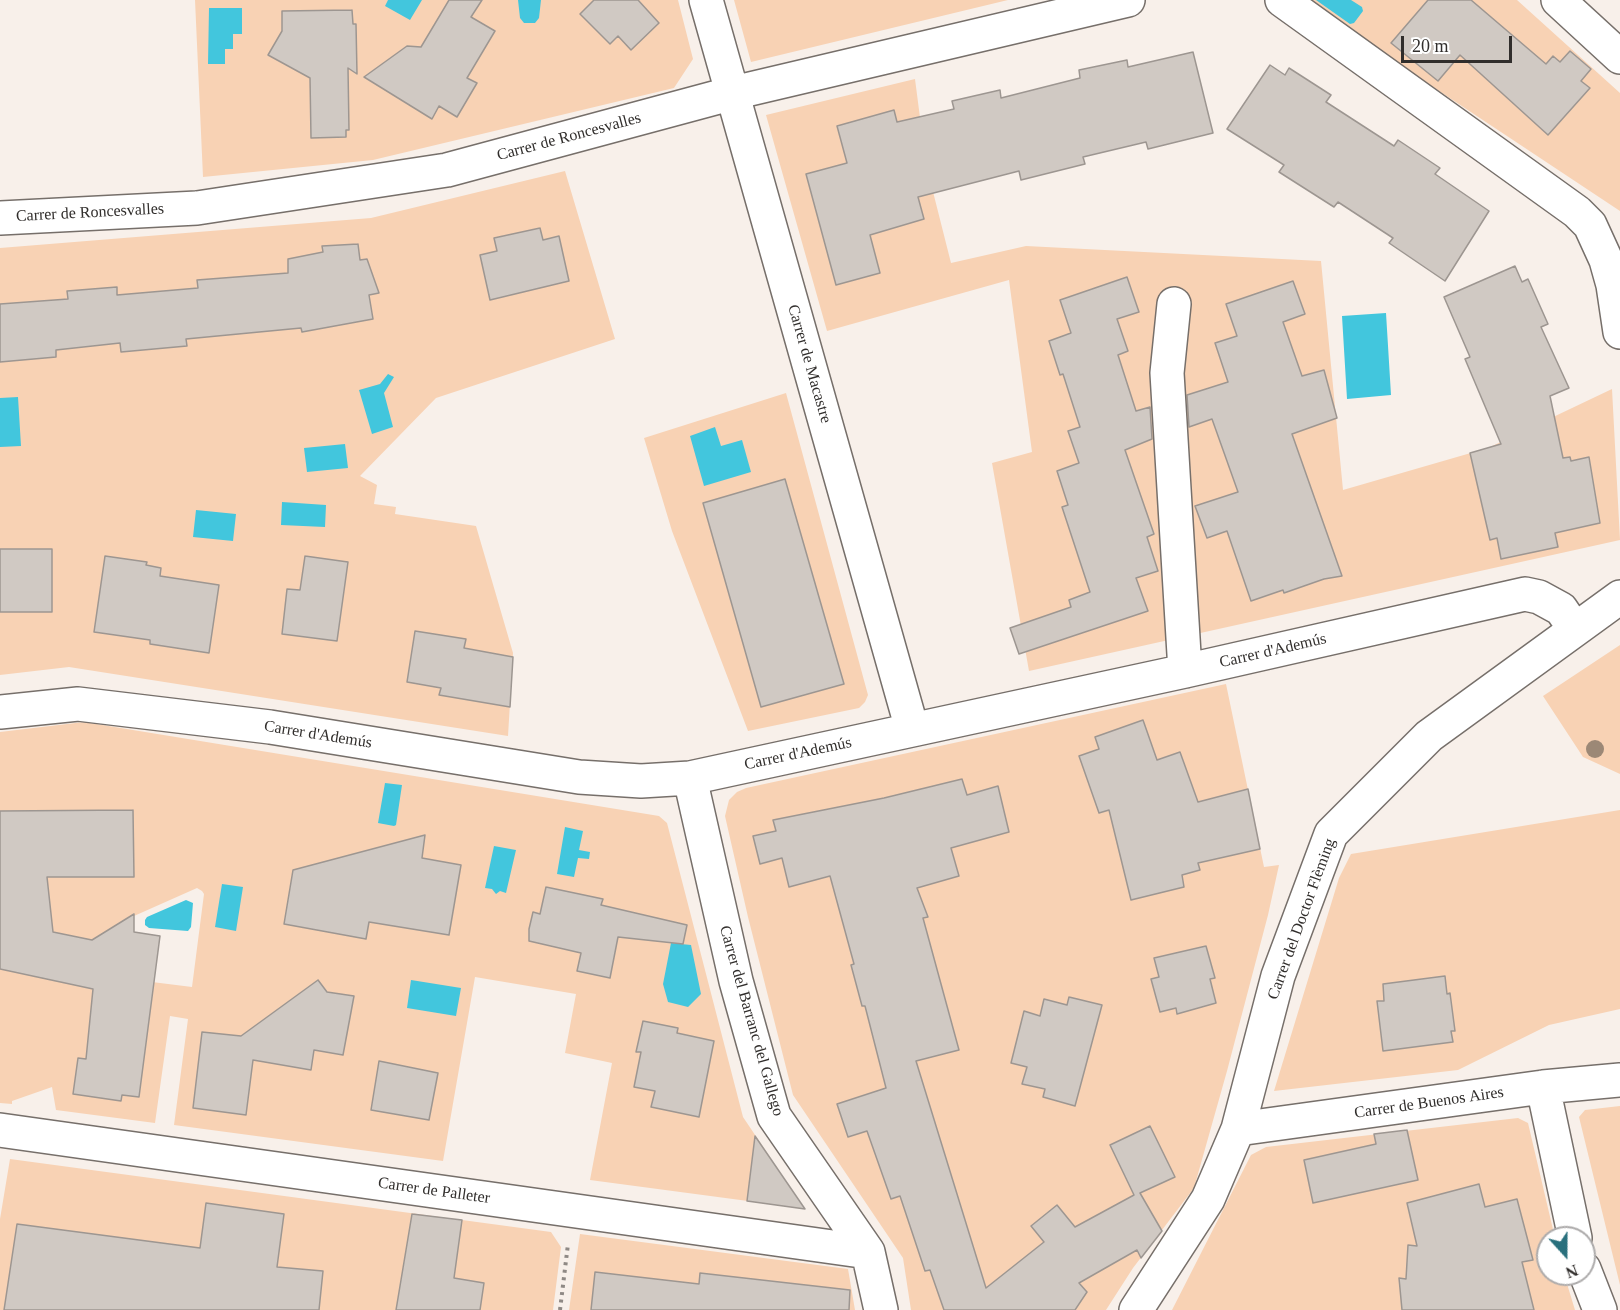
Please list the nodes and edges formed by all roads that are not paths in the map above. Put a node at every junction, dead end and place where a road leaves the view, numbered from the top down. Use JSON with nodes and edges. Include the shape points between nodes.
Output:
{"nodes":[{"id":1,"x":706,"y":0,"type":"edge"},
{"id":2,"x":1128,"y":0,"type":"edge"},
{"id":3,"x":1282,"y":0,"type":"edge"},
{"id":4,"x":1558,"y":0,"type":"edge"},
{"id":5,"x":1620,"y":57,"type":"edge"},
{"id":6,"x":733,"y":93,"type":"junction"},
{"id":7,"x":0,"y":218,"type":"edge"},
{"id":8,"x":1174,"y":304,"type":"dead end"},
{"id":9,"x":1620,"y":332,"type":"edge"},
{"id":10,"x":1620,"y":597,"type":"edge"},
{"id":11,"x":1574,"y":628,"type":"junction"},
{"id":12,"x":1185,"y":671,"type":"junction"},
{"id":13,"x":0,"y":712,"type":"edge"},
{"id":14,"x":912,"y":729,"type":"junction"},
{"id":15,"x":690,"y":778,"type":"junction"},
{"id":16,"x":1620,"y":1080,"type":"edge"},
{"id":17,"x":1543,"y":1087,"type":"junction"},
{"id":18,"x":1238,"y":1129,"type":"junction"},
{"id":19,"x":0,"y":1130,"type":"edge"},
{"id":20,"x":1572,"y":1226,"type":"edge"},
{"id":21,"x":868,"y":1252,"type":"junction"},
{"id":22,"x":1591,"y":1286,"type":"edge"},
{"id":23,"x":881,"y":1310,"type":"edge"},
{"id":24,"x":1136,"y":1310,"type":"edge"},
{"id":25,"x":1600,"y":1310,"type":"edge"}],
"edges":[{"from":1,"to":6,"type":"street","name":"Carrer de Macastre"},
{"from":2,"to":6,"type":"street","name":"Carrer de Roncesvalles"},
{"from":3,"to":9,"type":"street","via":[[1577,212],[1590,225],[1606,260]]},
{"from":4,"to":5,"type":"street"},
{"from":6,"to":7,"type":"street","name":"Carrer de Roncesvalles","via":[[447,170],[197,208]]},
{"from":6,"to":14,"type":"street","name":"Carrer de Macastre"},
{"from":8,"to":12,"type":"street","via":[[1167,373]]},
{"from":10,"to":11,"type":"street","name":"Carrer del Doctor Flèming"},
{"from":11,"to":12,"type":"street","name":"Carrer d'Ademús","via":[[1561,609],[1525,594]]},
{"from":11,"to":18,"type":"street","name":"Carrer del Doctor Flèming","via":[[1429,736],[1331,834],[1278,976]]},
{"from":12,"to":14,"type":"street","name":"Carrer d'Ademús"},
{"from":13,"to":15,"type":"street","name":"Carrer d'Ademús","via":[[78,704],[270,727],[579,777],[641,781]]},
{"from":14,"to":15,"type":"street","name":"Carrer d'Ademús"},
{"from":15,"to":21,"type":"street","name":"Carrer del Barranc del Gallego","via":[[736,981],[774,1116]]},
{"from":16,"to":17,"type":"street","name":"Carrer de Buenos Aires"},
{"from":17,"to":18,"type":"street","name":"Carrer de Buenos Aires"},
{"from":17,"to":20,"type":"street"},
{"from":18,"to":24,"type":"street","name":"Carrer del Doctor Flèming","via":[[1208,1198]]},
{"from":19,"to":21,"type":"street","name":"Carrer de Palleter"},
{"from":21,"to":23,"type":"street","name":"Carrer del Barranc del Gallego"},
{"from":22,"to":25,"type":"street"}]}
